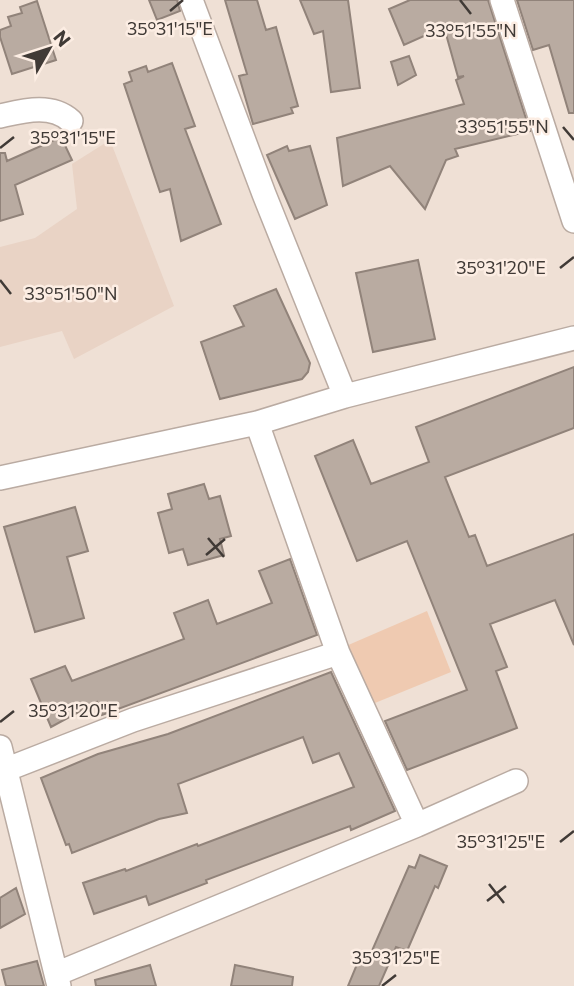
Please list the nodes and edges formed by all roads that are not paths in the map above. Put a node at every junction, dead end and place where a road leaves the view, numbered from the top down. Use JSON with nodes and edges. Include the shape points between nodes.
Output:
{"nodes":[{"id":1,"x":191,"y":0,"type":"edge"},
{"id":2,"x":502,"y":0,"type":"edge"},
{"id":3,"x":0,"y":116,"type":"edge"},
{"id":4,"x":71,"y":121,"type":"dead end"},
{"id":5,"x":574,"y":221,"type":"edge"},
{"id":6,"x":574,"y":338,"type":"edge"},
{"id":7,"x":345,"y":396,"type":"junction"},
{"id":8,"x":257,"y":423,"type":"junction"},
{"id":9,"x":0,"y":478,"type":"edge"},
{"id":10,"x":338,"y":653,"type":"junction"},
{"id":11,"x":0,"y":747,"type":"edge"},
{"id":12,"x":5,"y":770,"type":"junction"},
{"id":13,"x":516,"y":781,"type":"dead end"},
{"id":14,"x":7,"y":816,"type":"edge"},
{"id":15,"x":417,"y":825,"type":"junction"},
{"id":16,"x":58,"y":980,"type":"edge"}],
"edges":[{"from":1,"to":7,"type":"street"},
{"from":2,"to":5,"type":"street"},
{"from":3,"to":4,"type":"street","via":[[32,109],[62,113]]},
{"from":6,"to":7,"type":"street"},
{"from":7,"to":8,"type":"street"},
{"from":8,"to":9,"type":"street"},
{"from":8,"to":10,"type":"street"},
{"from":10,"to":12,"type":"street","via":[[133,720]]},
{"from":10,"to":15,"type":"street"},
{"from":11,"to":12,"type":"street"},
{"from":12,"to":14,"type":"street"},
{"from":13,"to":15,"type":"street"},
{"from":14,"to":16,"type":"street"},
{"from":15,"to":16,"type":"street"}]}
